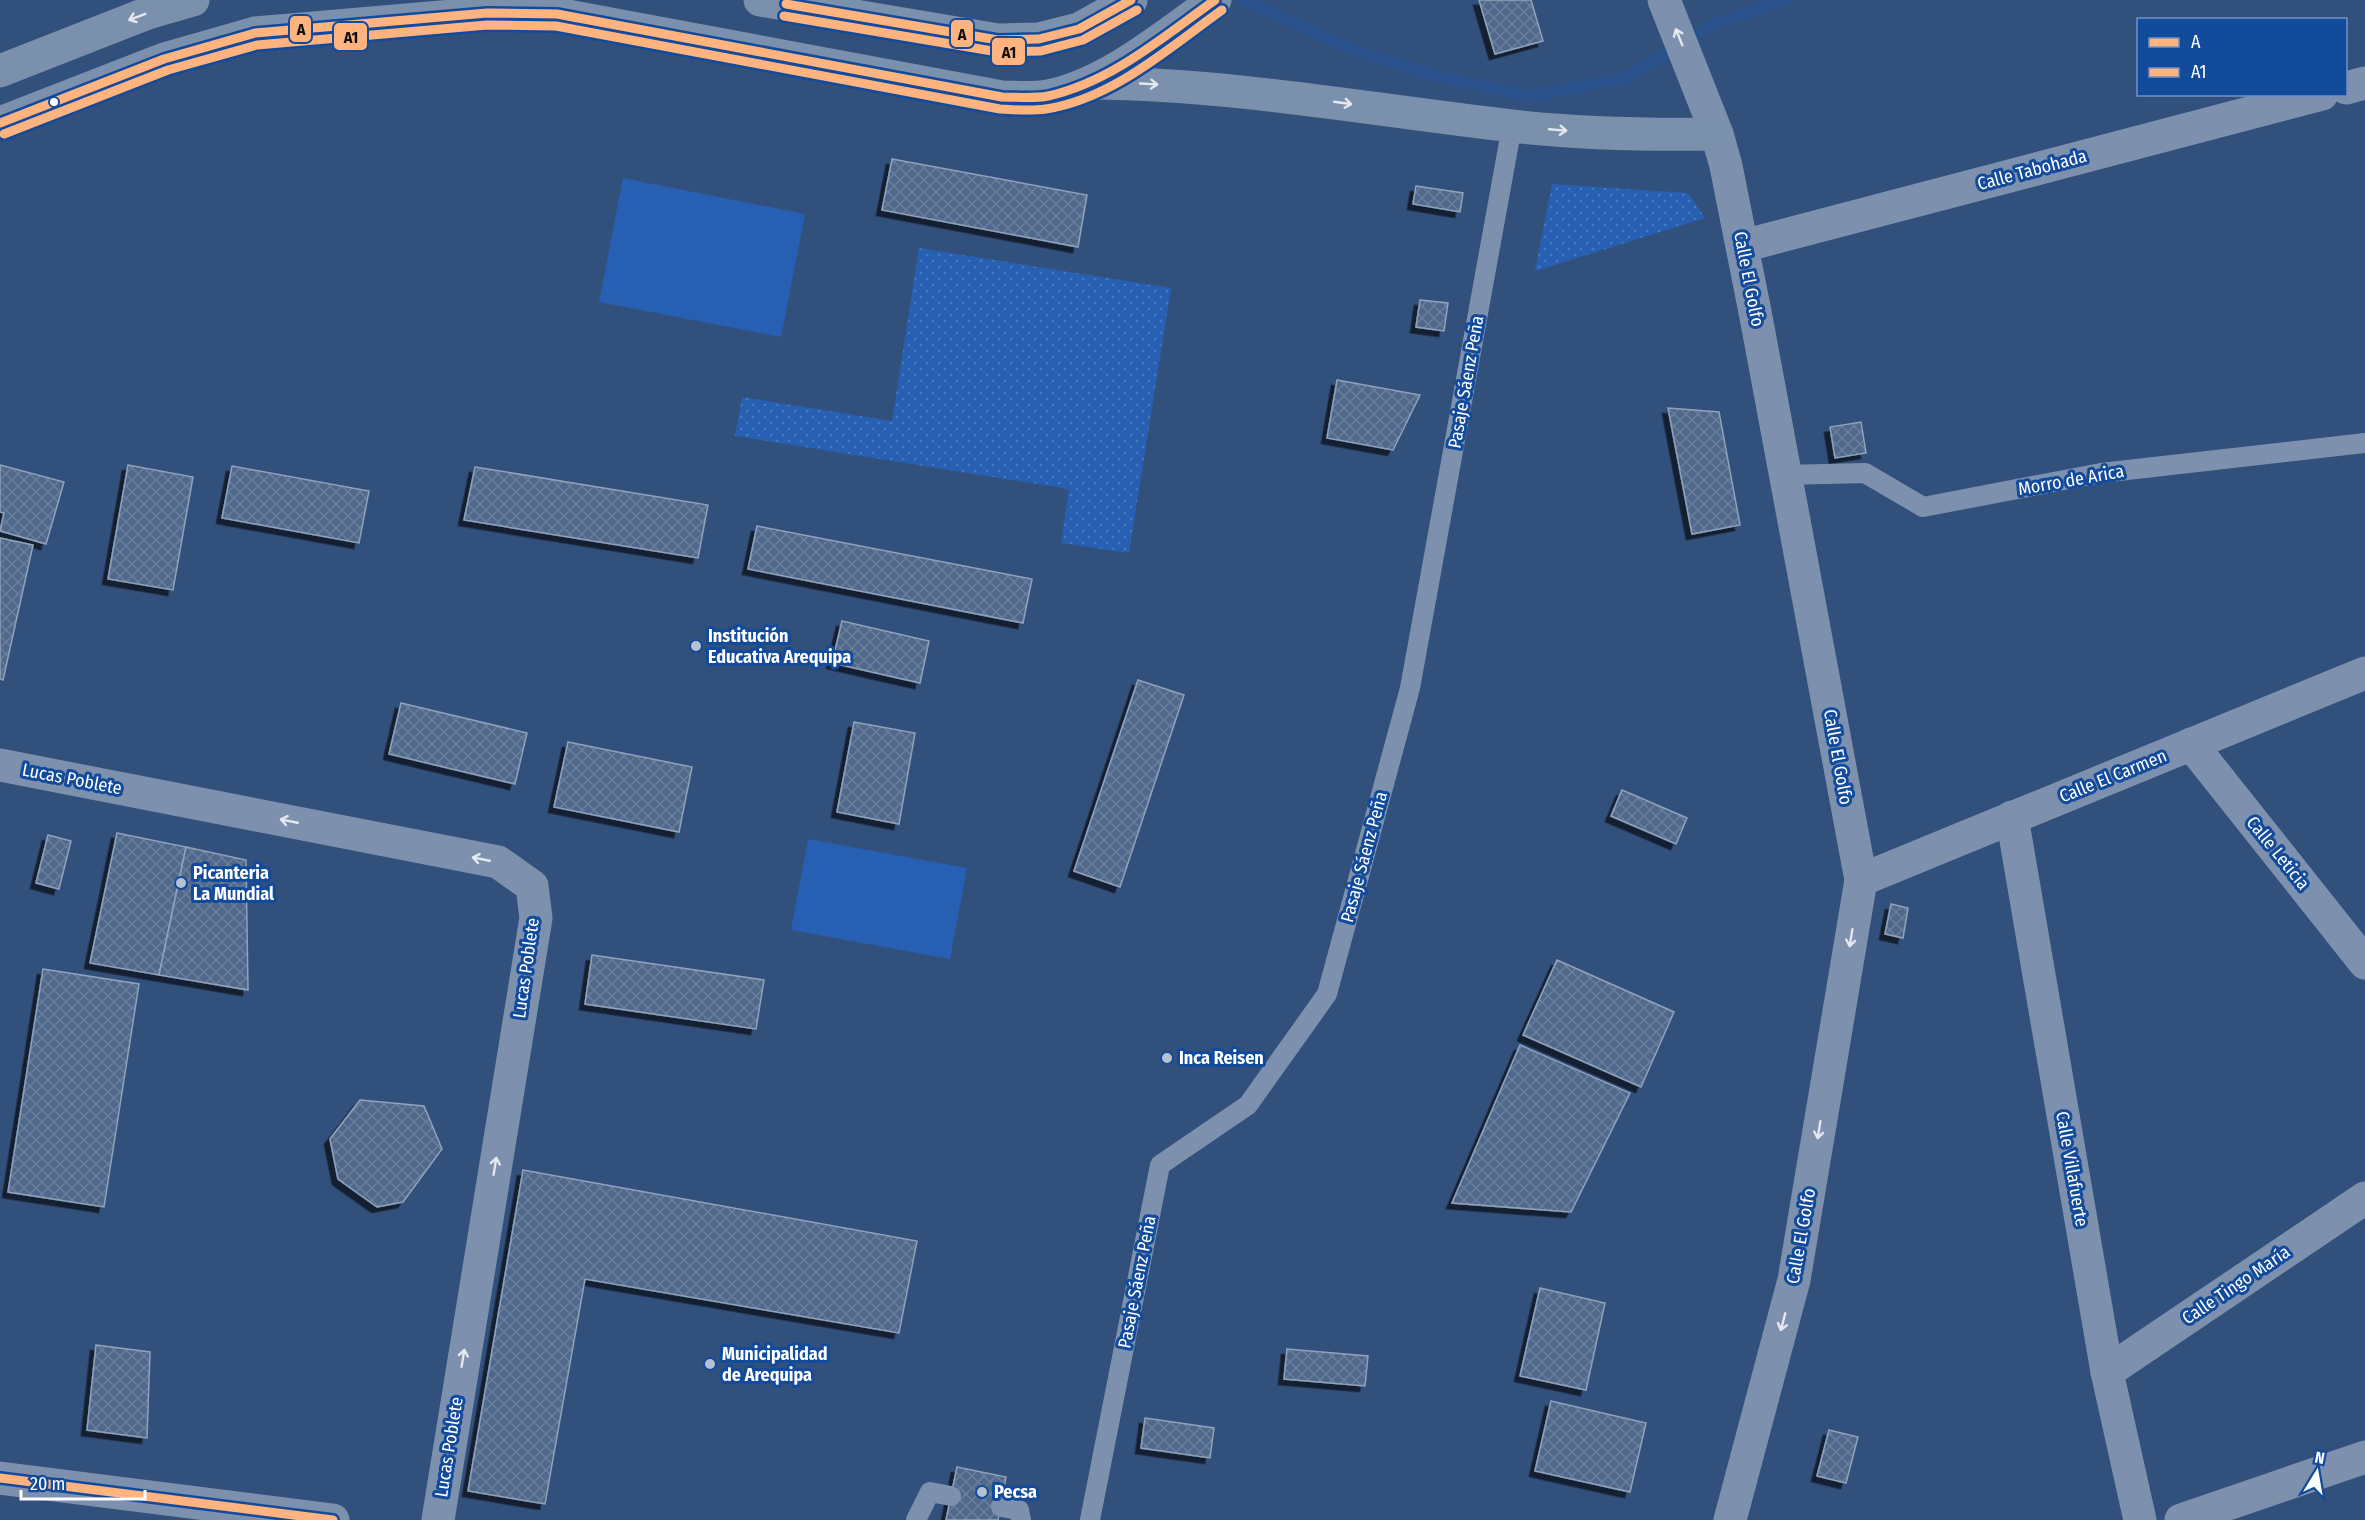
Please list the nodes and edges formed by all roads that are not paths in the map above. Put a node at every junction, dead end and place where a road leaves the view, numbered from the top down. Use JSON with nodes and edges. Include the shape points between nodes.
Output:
{"nodes":[{"id":1,"x":193,"y":0,"type":"edge"},
{"id":2,"x":760,"y":0,"type":"edge"},
{"id":3,"x":1215,"y":0,"type":"edge"},
{"id":4,"x":1664,"y":0,"type":"edge"},
{"id":5,"x":1129,"y":2,"type":"edge"},
{"id":6,"x":0,"y":70,"type":"edge"},
{"id":7,"x":1091,"y":83,"type":"junction"},
{"id":8,"x":2365,"y":83,"type":"edge"},
{"id":9,"x":2347,"y":88,"type":"edge"},
{"id":10,"x":2314,"y":96,"type":"edge"},
{"id":11,"x":0,"y":123,"type":"edge"},
{"id":12,"x":1512,"y":126,"type":"junction"},
{"id":13,"x":1717,"y":134,"type":"junction"},
{"id":14,"x":1743,"y":246,"type":"junction"},
{"id":15,"x":2365,"y":443,"type":"edge"},
{"id":16,"x":1785,"y":475,"type":"junction"},
{"id":17,"x":2365,"y":673,"type":"edge"},
{"id":18,"x":2191,"y":744,"type":"junction"},
{"id":19,"x":0,"y":765,"type":"edge"},
{"id":20,"x":2012,"y":817,"type":"junction"},
{"id":21,"x":1861,"y":880,"type":"junction"},
{"id":22,"x":2365,"y":963,"type":"edge"},
{"id":23,"x":2365,"y":1198,"type":"edge"},
{"id":24,"x":2107,"y":1372,"type":"junction"},
{"id":25,"x":2365,"y":1457,"type":"edge"},
{"id":26,"x":0,"y":1478,"type":"edge"},
{"id":27,"x":951,"y":1496,"type":"dead end"},
{"id":28,"x":1001,"y":1507,"type":"dead end"},
{"id":29,"x":333,"y":1520,"type":"edge"},
{"id":30,"x":438,"y":1520,"type":"edge"},
{"id":31,"x":916,"y":1520,"type":"edge"},
{"id":32,"x":1021,"y":1520,"type":"edge"},
{"id":33,"x":1090,"y":1520,"type":"edge"},
{"id":34,"x":1730,"y":1520,"type":"edge"},
{"id":35,"x":2140,"y":1520,"type":"edge"},
{"id":36,"x":2181,"y":1520,"type":"edge"}],
"edges":[{"from":1,"to":6,"type":"main road","one_way":true,"via":[[148,13]]},
{"from":2,"to":5,"type":"main road","via":[[998,40],[1039,39],[1079,29]]},
{"from":3,"to":7,"type":"main road"},
{"from":13,"to":4,"type":"street","name":"Calle El Golfo","one_way":true},
{"from":7,"to":11,"type":"main road","via":[[1047,96],[1002,97],[557,14],[487,13],[255,33],[164,59]]},
{"from":7,"to":12,"type":"main road","one_way":true,"via":[[1147,83],[1316,99]]},
{"from":8,"to":9,"type":"street"},
{"from":10,"to":14,"type":"street","name":"Calle Tabohada"},
{"from":12,"to":13,"type":"main road","one_way":true,"via":[[1615,135]]},
{"from":12,"to":33,"type":"lane","name":"Pasaje Sáenz Peña","via":[[1410,688],[1327,994],[1248,1105],[1160,1165]]},
{"from":13,"to":14,"type":"street","name":"Calle El Golfo"},
{"from":14,"to":16,"type":"street","name":"Calle El Golfo"},
{"from":15,"to":16,"type":"lane","name":"Morro de Arica","via":[[2101,473],[1923,507],[1865,473]]},
{"from":16,"to":21,"type":"street","name":"Calle El Golfo"},
{"from":17,"to":18,"type":"street","name":"Calle El Carmen"},
{"from":18,"to":20,"type":"street","name":"Calle El Carmen"},
{"from":18,"to":22,"type":"street","name":"Calle Leticia"},
{"from":30,"to":19,"type":"street","name":"Lucas Poblete","one_way":true,"via":[[536,918],[532,886],[498,862]]},
{"from":20,"to":21,"type":"street","name":"Calle El Carmen"},
{"from":20,"to":24,"type":"street","name":"Calle Villafuerte"},
{"from":21,"to":34,"type":"street","name":"Calle El Golfo","one_way":true,"via":[[1794,1280]]},
{"from":23,"to":24,"type":"street","name":"Calle Tingo María"},
{"from":24,"to":35,"type":"street","name":"Calle Villafuerte"},
{"from":25,"to":36,"type":"street"},
{"from":26,"to":29,"type":"street"},
{"from":27,"to":31,"type":"lane","via":[[930,1492]]},
{"from":28,"to":32,"type":"lane","via":[[1019,1510]]}]}
